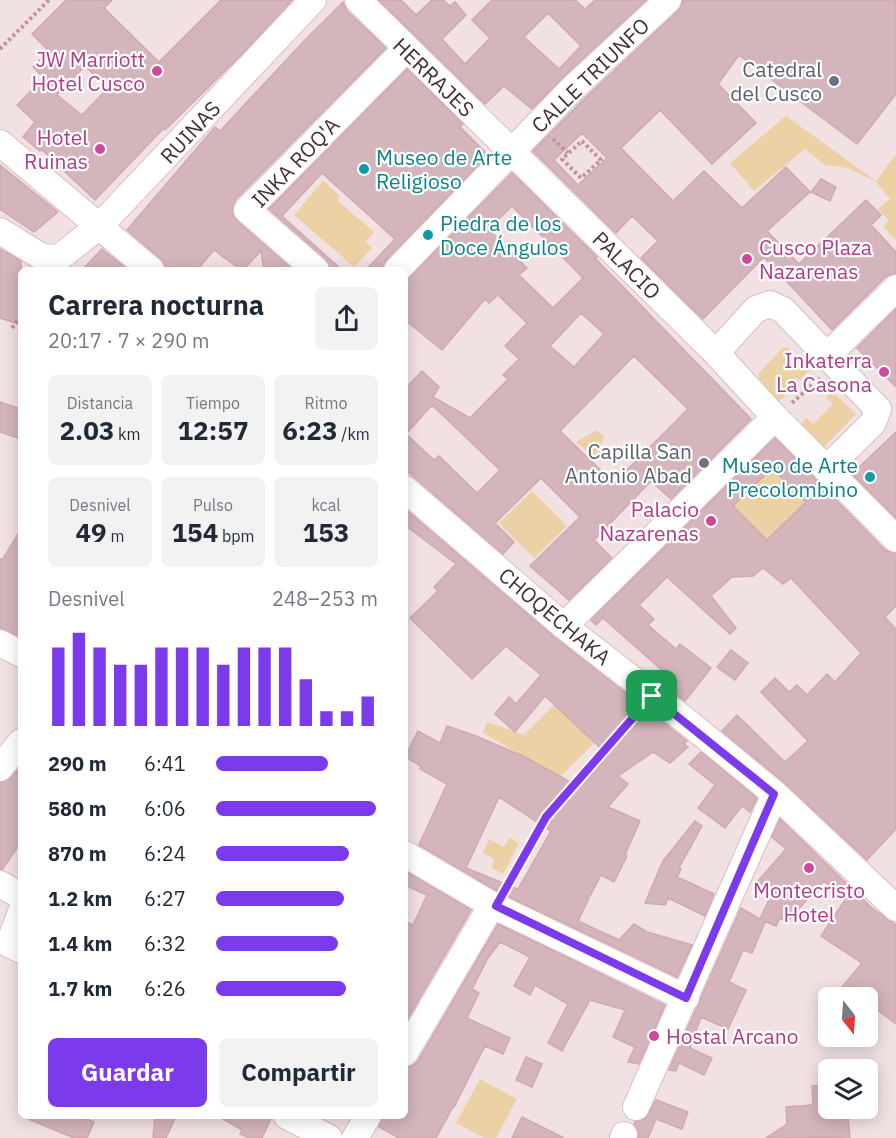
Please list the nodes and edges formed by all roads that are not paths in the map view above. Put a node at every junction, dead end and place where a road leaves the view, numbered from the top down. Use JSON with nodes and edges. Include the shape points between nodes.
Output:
{"nodes":[{"id":1,"x":313,"y":0,"type":"edge"},
{"id":2,"x":358,"y":0,"type":"edge"},
{"id":3,"x":668,"y":0,"type":"edge"},
{"id":4,"x":406,"y":50,"type":"junction"},
{"id":5,"x":0,"y":143,"type":"edge"},
{"id":6,"x":513,"y":152,"type":"junction"},
{"id":7,"x":98,"y":227,"type":"junction"},
{"id":8,"x":0,"y":231,"type":"edge"},
{"id":9,"x":147,"y":267,"type":"edge"},
{"id":10,"x":313,"y":267,"type":"edge"},
{"id":11,"x":400,"y":267,"type":"edge"},
{"id":12,"x":896,"y":288,"type":"edge"},
{"id":13,"x":716,"y":353,"type":"junction"},
{"id":14,"x":827,"y":363,"type":"junction"},
{"id":15,"x":775,"y":417,"type":"junction"},
{"id":16,"x":826,"y":469,"type":"junction"},
{"id":17,"x":408,"y":492,"type":"edge"},
{"id":18,"x":896,"y":539,"type":"edge"},
{"id":19,"x":564,"y":626,"type":"junction"},
{"id":20,"x":0,"y":643,"type":"edge"},
{"id":21,"x":18,"y":652,"type":"edge"},
{"id":22,"x":18,"y":746,"type":"edge"},
{"id":23,"x":0,"y":768,"type":"edge"},
{"id":24,"x":774,"y":794,"type":"junction"},
{"id":25,"x":408,"y":856,"type":"edge"},
{"id":26,"x":0,"y":884,"type":"edge"},
{"id":27,"x":18,"y":894,"type":"edge"},
{"id":28,"x":494,"y":905,"type":"junction"},
{"id":29,"x":896,"y":908,"type":"edge"},
{"id":30,"x":18,"y":920,"type":"edge"},
{"id":31,"x":18,"y":948,"type":"edge"},
{"id":32,"x":686,"y":998,"type":"junction"},
{"id":33,"x":408,"y":1048,"type":"edge"},
{"id":34,"x":636,"y":1107,"type":"dead end"},
{"id":35,"x":293,"y":1119,"type":"edge"},
{"id":36,"x":366,"y":1119,"type":"edge"},
{"id":37,"x":329,"y":1138,"type":"edge"},
{"id":38,"x":355,"y":1138,"type":"edge"}],
"edges":[{"from":1,"to":7,"type":"street","name":"RUINAS"},
{"from":2,"to":4,"type":"street","name":"HERRAJES"},
{"from":3,"to":6,"type":"street","name":"CALLE TRIUNFO","via":[[573,88]]},
{"from":4,"to":6,"type":"street","name":"HERRAJES"},
{"from":4,"to":10,"type":"street","name":"INKA ROQ'A","via":[[247,210]]},
{"from":5,"to":7,"type":"street"},
{"from":6,"to":11,"type":"street","name":"CALLE TRIUNFO"},
{"from":6,"to":13,"type":"street","name":"PALACIO"},
{"from":7,"to":8,"type":"street","name":"RUINAS","via":[[60,257],[44,258]]},
{"from":7,"to":9,"type":"street"},
{"from":12,"to":14,"type":"street"},
{"from":13,"to":14,"type":"street","via":[[756,309],[770,304],[783,310]]},
{"from":13,"to":15,"type":"street","name":"PALACIO"},
{"from":14,"to":16,"type":"street","via":[[878,409],[873,423]]},
{"from":15,"to":16,"type":"street","name":"PALACIO"},
{"from":15,"to":19,"type":"street"},
{"from":16,"to":18,"type":"street"},
{"from":17,"to":19,"type":"street","name":"CHOQECHAKA"},
{"from":19,"to":24,"type":"street","name":"CHOQECHAKA"},
{"from":20,"to":21,"type":"street"},
{"from":22,"to":23,"type":"street"},
{"from":24,"to":29,"type":"street","name":"CHOQECHAKA"},
{"from":24,"to":32,"type":"street"},
{"from":25,"to":28,"type":"street"},
{"from":26,"to":27,"type":"street"},
{"from":28,"to":32,"type":"street"},
{"from":28,"to":33,"type":"street"},
{"from":30,"to":31,"type":"street","via":[[9,944]]},
{"from":32,"to":34,"type":"street"},
{"from":35,"to":37,"type":"street"},
{"from":36,"to":38,"type":"street"}]}
